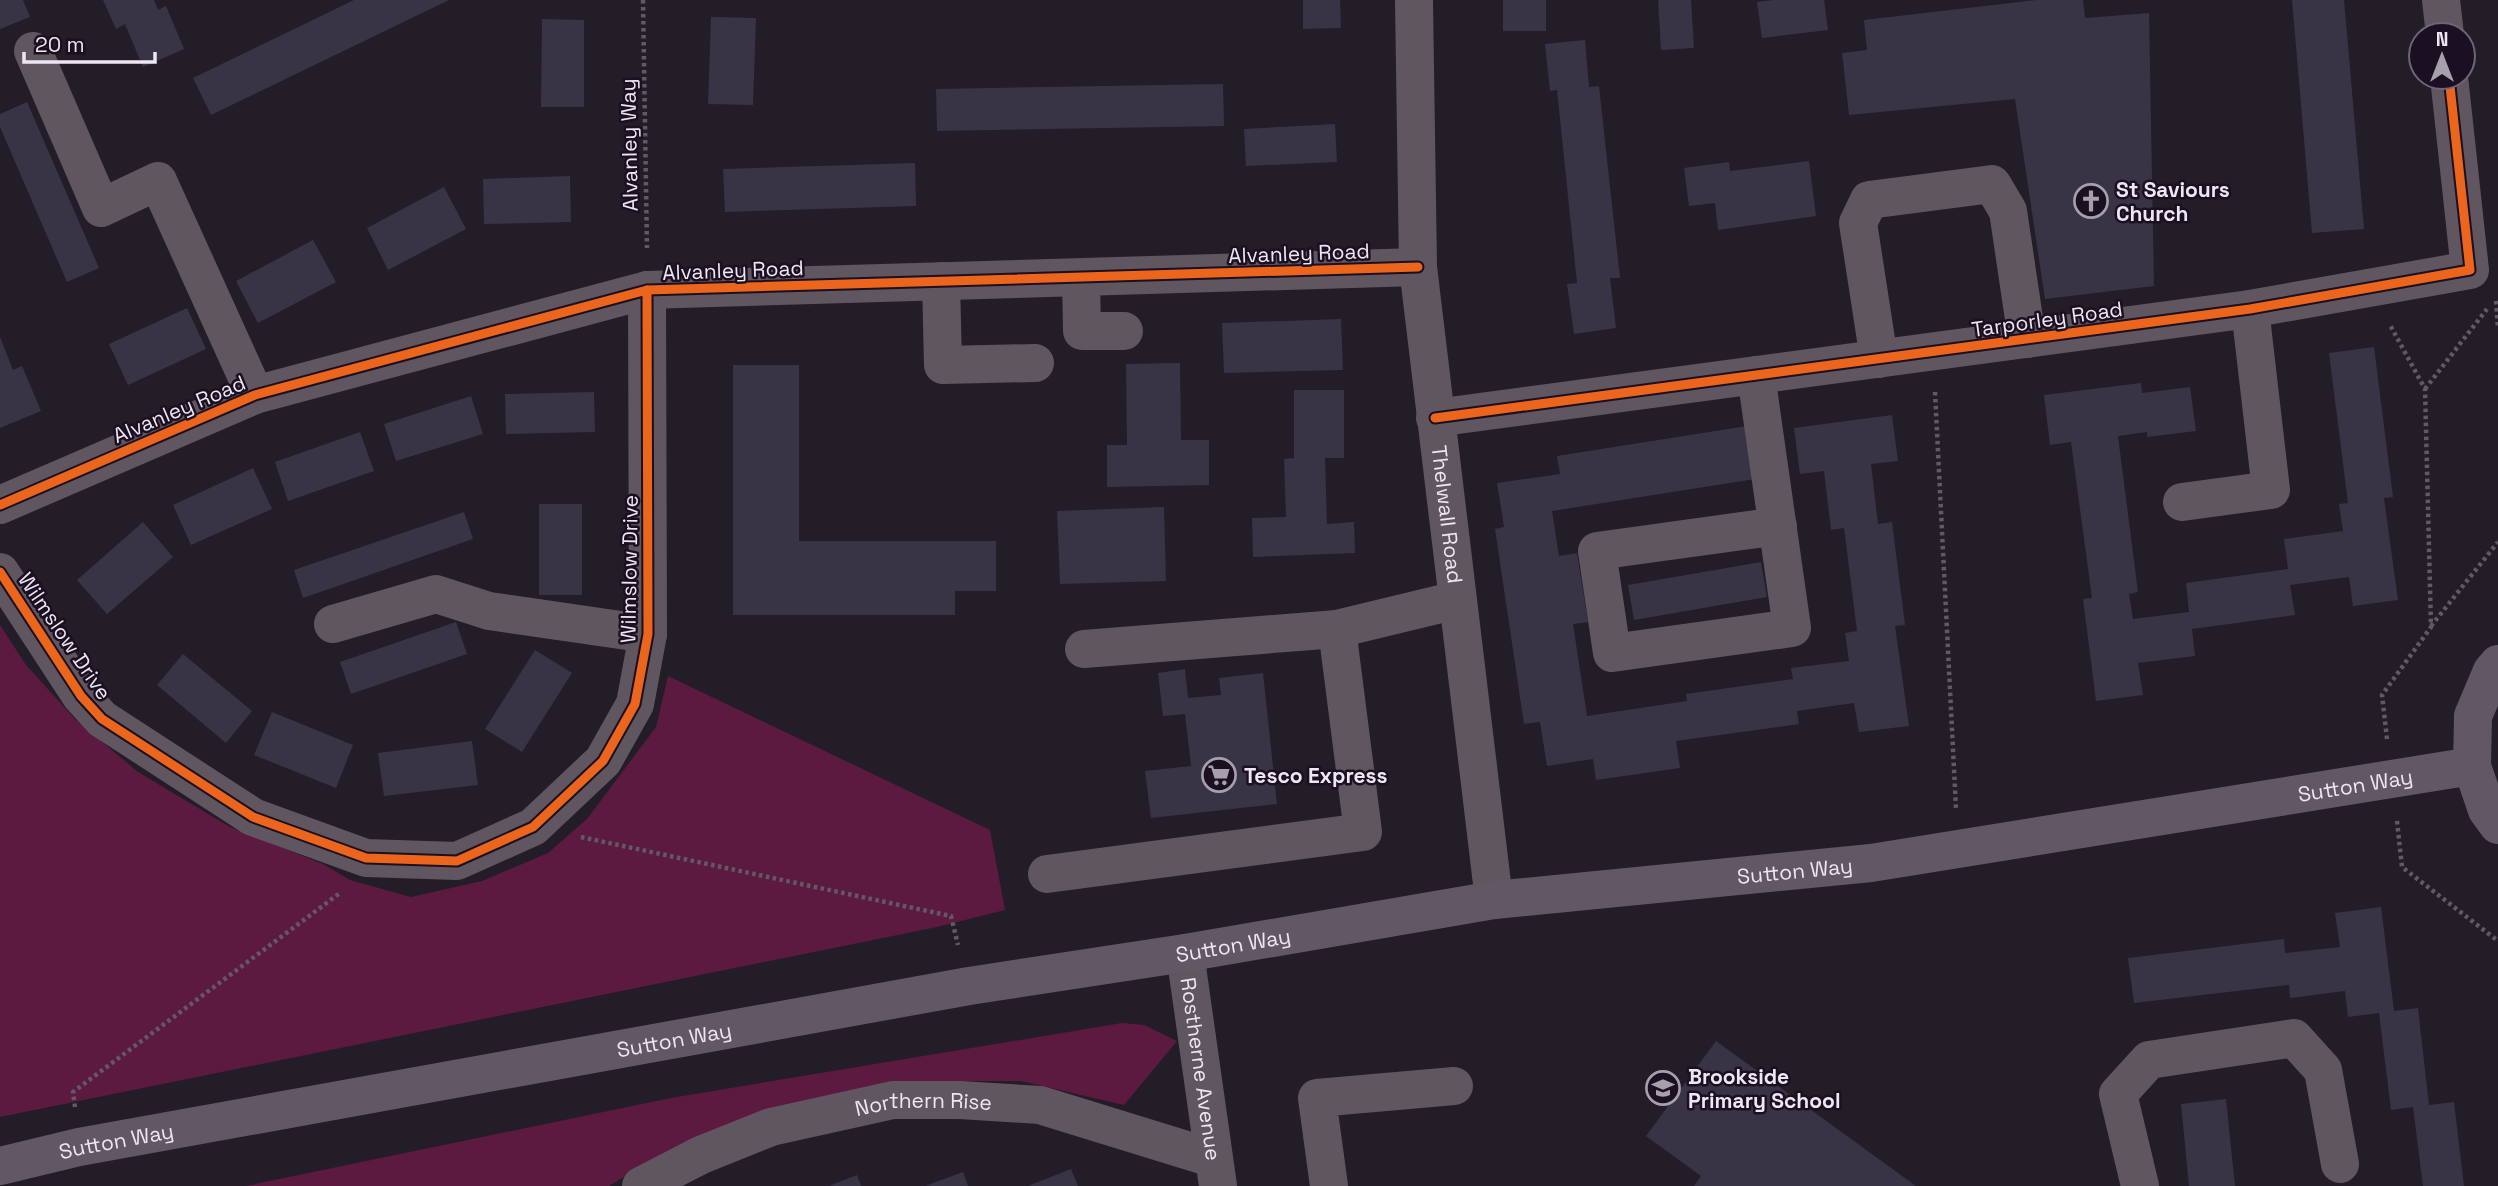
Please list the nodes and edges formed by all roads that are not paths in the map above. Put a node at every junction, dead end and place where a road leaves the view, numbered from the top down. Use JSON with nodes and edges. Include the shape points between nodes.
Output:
{"nodes":[{"id":1,"x":1414,"y":0,"type":"edge"},
{"id":2,"x":2441,"y":0,"type":"edge"},
{"id":3,"x":2443,"y":21,"type":"edge"},
{"id":4,"x":33,"y":51,"type":"dead end"},
{"id":5,"x":2451,"y":91,"type":"edge"},
{"id":6,"x":1419,"y":267,"type":"junction"},
{"id":7,"x":1081,"y":278,"type":"junction"},
{"id":8,"x":941,"y":281,"type":"junction"},
{"id":9,"x":648,"y":290,"type":"junction"},
{"id":10,"x":2250,"y":309,"type":"junction"},
{"id":11,"x":1124,"y":331,"type":"dead end"},
{"id":12,"x":2026,"y":339,"type":"junction"},
{"id":13,"x":1879,"y":359,"type":"junction"},
{"id":14,"x":1035,"y":363,"type":"dead end"},
{"id":15,"x":1756,"y":375,"type":"junction"},
{"id":16,"x":255,"y":395,"type":"junction"},
{"id":17,"x":1435,"y":418,"type":"junction"},
{"id":18,"x":2182,"y":502,"type":"dead end"},
{"id":19,"x":0,"y":505,"type":"edge"},
{"id":20,"x":1778,"y":526,"type":"junction"},
{"id":21,"x":0,"y":572,"type":"edge"},
{"id":22,"x":1457,"y":600,"type":"junction"},
{"id":23,"x":333,"y":624,"type":"dead end"},
{"id":24,"x":1338,"y":629,"type":"junction"},
{"id":25,"x":648,"y":634,"type":"junction"},
{"id":26,"x":1084,"y":649,"type":"dead end"},
{"id":27,"x":2498,"y":664,"type":"edge"},
{"id":28,"x":2472,"y":766,"type":"junction"},
{"id":29,"x":2498,"y":825,"type":"edge"},
{"id":30,"x":1047,"y":874,"type":"dead end"},
{"id":31,"x":1494,"y":900,"type":"junction"},
{"id":32,"x":1185,"y":953,"type":"junction"},
{"id":33,"x":1454,"y":1086,"type":"dead end"},
{"id":34,"x":2340,"y":1164,"type":"dead end"},
{"id":35,"x":0,"y":1166,"type":"edge"},
{"id":36,"x":1215,"y":1172,"type":"edge"},
{"id":37,"x":641,"y":1186,"type":"edge"},
{"id":38,"x":1329,"y":1186,"type":"edge"},
{"id":39,"x":2140,"y":1186,"type":"edge"}],
"edges":[{"from":1,"to":6,"type":"street","name":"Thelwall Road"},
{"from":2,"to":3,"type":"street"},
{"from":4,"to":16,"type":"street","via":[[101,208],[158,181]]},
{"from":5,"to":10,"type":"street","name":"Tarporley Road","via":[[2470,270]]},
{"from":6,"to":7,"type":"street","name":"Alvanley Road"},
{"from":6,"to":17,"type":"street","name":"Thelwall Road"},
{"from":7,"to":8,"type":"street","name":"Alvanley Road"},
{"from":7,"to":11,"type":"street","via":[[1082,331]]},
{"from":8,"to":9,"type":"street","name":"Alvanley Road"},
{"from":8,"to":14,"type":"street","via":[[943,365]]},
{"from":9,"to":16,"type":"street","name":"Alvanley Road"},
{"from":9,"to":25,"type":"street","name":"Wilmslow Drive"},
{"from":10,"to":12,"type":"street","name":"Tarporley Road"},
{"from":10,"to":18,"type":"street","via":[[2271,490]]},
{"from":12,"to":13,"type":"street","name":"Tarporley Road"},
{"from":12,"to":13,"type":"street","via":[[2008,211],[1992,184],[1952,188],[1869,201],[1857,223]]},
{"from":13,"to":15,"type":"street","name":"Tarporley Road"},
{"from":15,"to":17,"type":"street","name":"Tarporley Road"},
{"from":15,"to":20,"type":"street"},
{"from":16,"to":19,"type":"street","name":"Alvanley Road"},
{"from":17,"to":22,"type":"street","name":"Thelwall Road"},
{"from":20,"to":20,"type":"street","via":[[1792,628],[1612,653],[1598,551]]},
{"from":21,"to":25,"type":"street","name":"Wilmslow Drive","via":[[81,696],[102,719],[253,817],[366,858],[457,861],[533,827],[603,761],[635,704]]},
{"from":22,"to":24,"type":"street"},
{"from":22,"to":31,"type":"street","name":"Thelwall Road"},
{"from":23,"to":25,"type":"street","via":[[436,594],[489,611]]},
{"from":24,"to":26,"type":"street"},
{"from":24,"to":30,"type":"street","via":[[1363,832]]},
{"from":27,"to":28,"type":"main road","via":[[2473,716]]},
{"from":28,"to":29,"type":"main road","via":[[2487,810]]},
{"from":28,"to":31,"type":"main road","name":"Sutton Way","via":[[1871,863]]},
{"from":31,"to":32,"type":"main road","name":"Sutton Way"},
{"from":32,"to":35,"type":"main road","name":"Sutton Way","via":[[968,986],[79,1147]]},
{"from":32,"to":36,"type":"street","name":"Rostherne Avenue"},
{"from":33,"to":38,"type":"street","via":[[1317,1098]]},
{"from":34,"to":39,"type":"street","via":[[2323,1070],[2294,1038],[2148,1060],[2118,1094]]},
{"from":36,"to":37,"type":"street","name":"Northern Rise","via":[[1040,1105],[893,1100],[771,1127]]}]}
